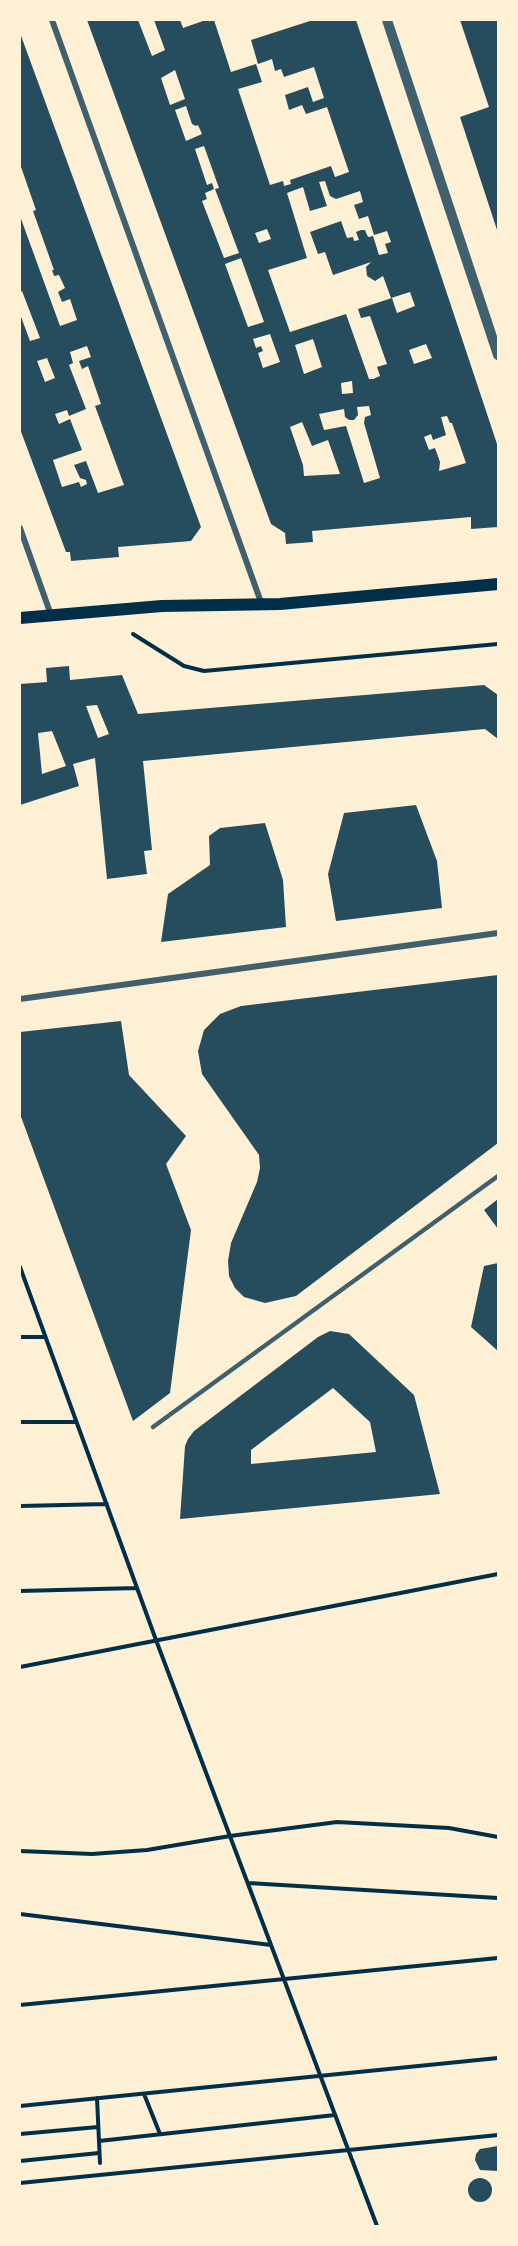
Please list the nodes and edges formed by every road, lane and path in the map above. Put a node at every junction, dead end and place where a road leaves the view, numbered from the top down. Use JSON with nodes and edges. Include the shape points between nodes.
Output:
{"nodes":[{"id":1,"x":52,"y":20,"type":"edge"},
{"id":2,"x":387,"y":20,"type":"edge"},
{"id":3,"x":498,"y":355,"type":"edge"},
{"id":4,"x":20,"y":528,"type":"edge"},
{"id":5,"x":498,"y":584,"type":"edge"},
{"id":6,"x":262,"y":605,"type":"junction"},
{"id":7,"x":51,"y":615,"type":"junction"},
{"id":8,"x":20,"y":618,"type":"edge"},
{"id":9,"x":129,"y":632,"type":"dead end"},
{"id":10,"x":498,"y":644,"type":"edge"},
{"id":11,"x":498,"y":933,"type":"edge"},
{"id":12,"x":20,"y":999,"type":"edge"},
{"id":13,"x":498,"y":1176,"type":"edge"},
{"id":14,"x":20,"y":1268,"type":"edge"},
{"id":15,"x":45,"y":1336,"type":"junction"},
{"id":16,"x":20,"y":1337,"type":"edge"},
{"id":17,"x":20,"y":1422,"type":"edge"},
{"id":18,"x":76,"y":1422,"type":"junction"},
{"id":19,"x":153,"y":1427,"type":"dead end"},
{"id":20,"x":107,"y":1504,"type":"junction"},
{"id":21,"x":20,"y":1506,"type":"edge"},
{"id":22,"x":498,"y":1574,"type":"edge"},
{"id":23,"x":137,"y":1587,"type":"junction"},
{"id":24,"x":20,"y":1591,"type":"edge"},
{"id":25,"x":156,"y":1640,"type":"junction"},
{"id":26,"x":20,"y":1667,"type":"edge"},
{"id":27,"x":230,"y":1836,"type":"junction"},
{"id":28,"x":498,"y":1837,"type":"edge"},
{"id":29,"x":20,"y":1851,"type":"edge"},
{"id":30,"x":248,"y":1883,"type":"junction"},
{"id":31,"x":498,"y":1898,"type":"edge"},
{"id":32,"x":20,"y":1914,"type":"edge"},
{"id":33,"x":271,"y":1945,"type":"junction"},
{"id":34,"x":498,"y":1958,"type":"edge"},
{"id":35,"x":284,"y":1979,"type":"junction"},
{"id":36,"x":20,"y":2005,"type":"edge"},
{"id":37,"x":498,"y":2058,"type":"edge"},
{"id":38,"x":321,"y":2076,"type":"junction"},
{"id":39,"x":144,"y":2094,"type":"junction"},
{"id":40,"x":97,"y":2098,"type":"junction"},
{"id":41,"x":20,"y":2106,"type":"edge"},
{"id":42,"x":335,"y":2115,"type":"junction"},
{"id":43,"x":98,"y":2127,"type":"junction"},
{"id":44,"x":20,"y":2134,"type":"edge"},
{"id":45,"x":160,"y":2134,"type":"junction"},
{"id":46,"x":498,"y":2134,"type":"edge"},
{"id":47,"x":99,"y":2141,"type":"junction"},
{"id":48,"x":348,"y":2150,"type":"junction"},
{"id":49,"x":99,"y":2153,"type":"junction"},
{"id":50,"x":20,"y":2161,"type":"edge"},
{"id":51,"x":100,"y":2163,"type":"dead end"},
{"id":52,"x":20,"y":2183,"type":"edge"},
{"id":53,"x":377,"y":2226,"type":"edge"}],
"edges":[{"from":1,"to":6,"type":"street"},
{"from":2,"to":3,"type":"street"},
{"from":4,"to":7,"type":"street"},
{"from":5,"to":6,"type":"main road"},
{"from":6,"to":7,"type":"main road","via":[[162,606]]},
{"from":7,"to":8,"type":"main road"},
{"from":9,"to":10,"type":"path","via":[[184,666],[204,671]]},
{"from":11,"to":12,"type":"street"},
{"from":13,"to":19,"type":"lane"},
{"from":14,"to":15,"type":"path"},
{"from":15,"to":16,"type":"path"},
{"from":15,"to":18,"type":"path"},
{"from":17,"to":18,"type":"path"},
{"from":18,"to":20,"type":"path"},
{"from":20,"to":21,"type":"path"},
{"from":20,"to":23,"type":"path"},
{"from":22,"to":25,"type":"path"},
{"from":23,"to":24,"type":"path"},
{"from":23,"to":25,"type":"path"},
{"from":25,"to":26,"type":"path"},
{"from":25,"to":27,"type":"path"},
{"from":27,"to":28,"type":"path","via":[[337,1822],[449,1828]]},
{"from":27,"to":29,"type":"path","via":[[147,1850],[92,1854]]},
{"from":27,"to":30,"type":"path"},
{"from":30,"to":31,"type":"path"},
{"from":30,"to":33,"type":"path"},
{"from":32,"to":33,"type":"path"},
{"from":33,"to":35,"type":"path"},
{"from":34,"to":35,"type":"path"},
{"from":35,"to":36,"type":"path"},
{"from":35,"to":38,"type":"path"},
{"from":37,"to":38,"type":"path"},
{"from":38,"to":39,"type":"path"},
{"from":38,"to":42,"type":"path"},
{"from":39,"to":40,"type":"path"},
{"from":39,"to":45,"type":"path"},
{"from":40,"to":41,"type":"path"},
{"from":40,"to":43,"type":"path"},
{"from":42,"to":45,"type":"path"},
{"from":42,"to":48,"type":"path"},
{"from":43,"to":44,"type":"path"},
{"from":43,"to":47,"type":"path"},
{"from":45,"to":47,"type":"path"},
{"from":46,"to":48,"type":"path"},
{"from":47,"to":49,"type":"path"},
{"from":48,"to":52,"type":"path"},
{"from":48,"to":53,"type":"path"},
{"from":49,"to":50,"type":"path"},
{"from":49,"to":51,"type":"path"}]}
